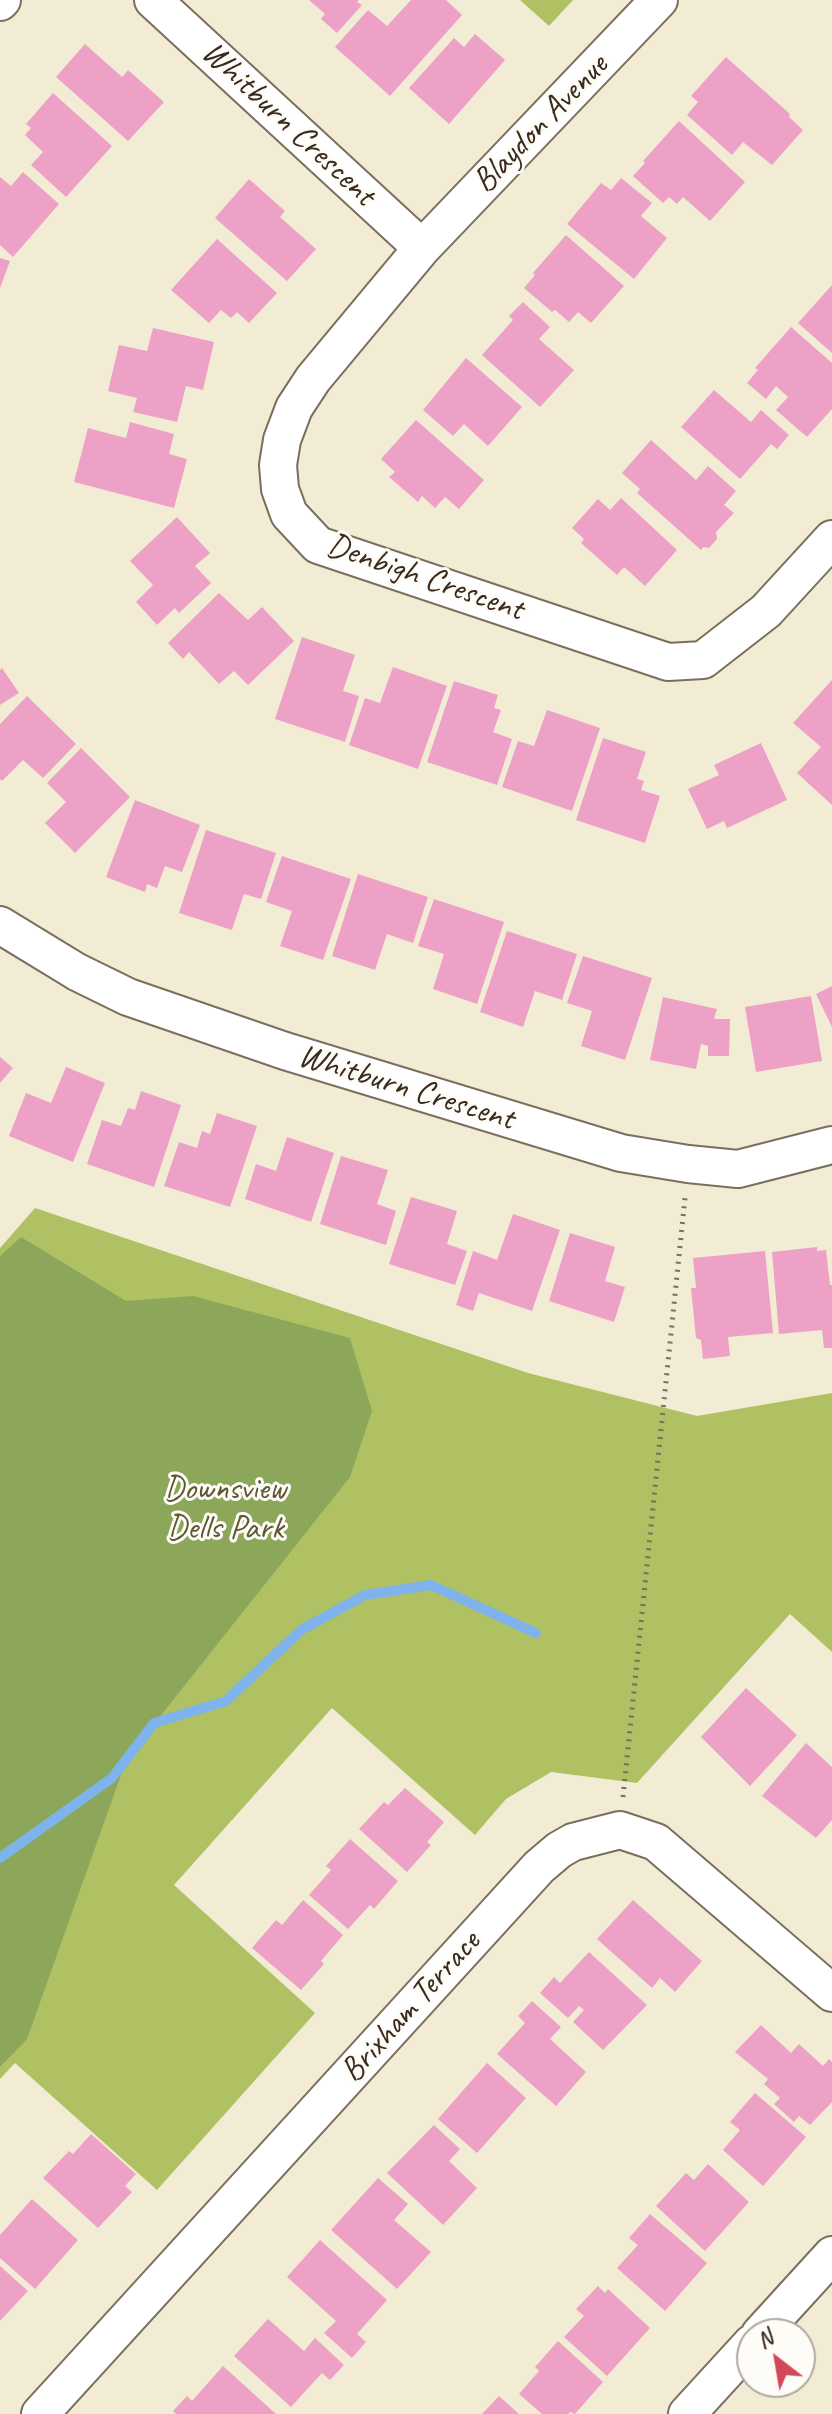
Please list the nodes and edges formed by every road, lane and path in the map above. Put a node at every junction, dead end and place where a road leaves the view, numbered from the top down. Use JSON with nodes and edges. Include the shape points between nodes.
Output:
{"nodes":[{"id":1,"x":153,"y":0,"type":"edge"},
{"id":2,"x":659,"y":0,"type":"edge"},
{"id":3,"x":422,"y":248,"type":"junction"},
{"id":4,"x":832,"y":539,"type":"edge"},
{"id":5,"x":0,"y":925,"type":"edge"},
{"id":6,"x":832,"y":1145,"type":"edge"},
{"id":7,"x":688,"y":1164,"type":"junction"},
{"id":8,"x":620,"y":1830,"type":"junction"},
{"id":9,"x":832,"y":1993,"type":"edge"},
{"id":10,"x":832,"y":2255,"type":"edge"},
{"id":11,"x":775,"y":2318,"type":"edge"},
{"id":12,"x":736,"y":2360,"type":"edge"},
{"id":13,"x":40,"y":2414,"type":"edge"},
{"id":14,"x":687,"y":2414,"type":"edge"}],
"edges":[{"from":1,"to":3,"type":"street","name":"Whitburn Crescent"},
{"from":2,"to":3,"type":"street","name":"Blaydon Avenue"},
{"from":3,"to":4,"type":"street","name":"Denbigh Crescent","via":[[313,379],[282,440],[280,489],[289,514],[318,545],[668,662],[703,660],[715,651],[782,597]]},
{"from":5,"to":7,"type":"street","name":"Whitburn Crescent","via":[[128,997],[285,1051],[621,1153]]},
{"from":6,"to":7,"type":"street","name":"Whitburn Crescent","via":[[738,1169]]},
{"from":7,"to":8,"type":"path"},
{"from":8,"to":9,"type":"street","via":[[656,1842]]},
{"from":8,"to":13,"type":"street","name":"Brixham Terrace","via":[[573,1842],[539,1867]]},
{"from":10,"to":11,"type":"street"},
{"from":12,"to":14,"type":"street"}]}
